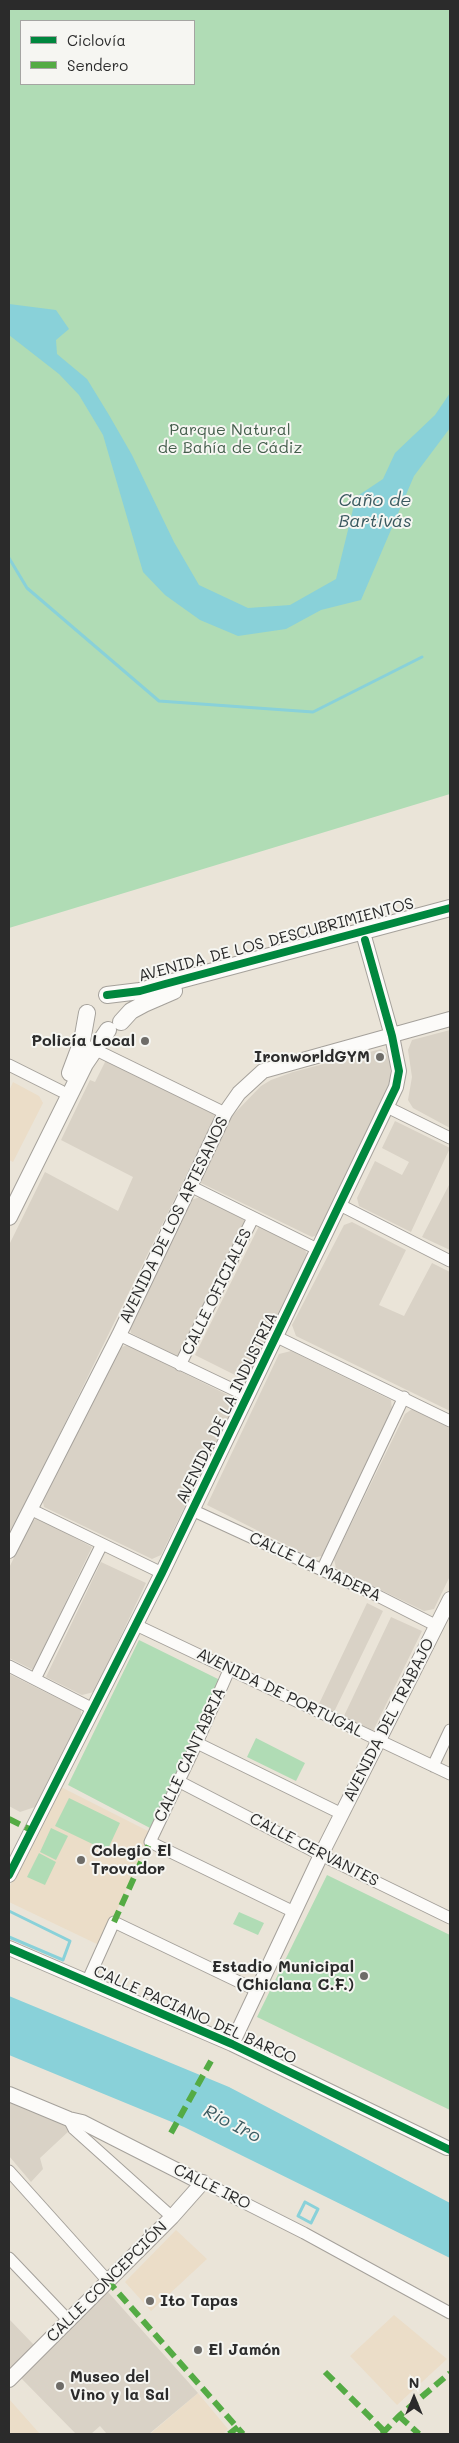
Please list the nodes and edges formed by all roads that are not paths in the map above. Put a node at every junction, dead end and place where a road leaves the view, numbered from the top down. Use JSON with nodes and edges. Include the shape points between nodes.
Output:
{"nodes":[{"id":1,"x":450,"y":908,"type":"edge"},
{"id":2,"x":450,"y":917,"type":"edge"},
{"id":3,"x":365,"y":940,"type":"junction"},
{"id":4,"x":107,"y":995,"type":"junction"},
{"id":5,"x":87,"y":1013,"type":"junction"},
{"id":6,"x":450,"y":1019,"type":"edge"},
{"id":7,"x":114,"y":1026,"type":"junction"},
{"id":8,"x":392,"y":1036,"type":"junction"},
{"id":9,"x":94,"y":1049,"type":"junction"},
{"id":10,"x":9,"y":1065,"type":"edge"},
{"id":11,"x":61,"y":1091,"type":"junction"},
{"id":12,"x":387,"y":1107,"type":"junction"},
{"id":13,"x":226,"y":1113,"type":"junction"},
{"id":14,"x":450,"y":1138,"type":"edge"},
{"id":15,"x":190,"y":1186,"type":"junction"},
{"id":16,"x":9,"y":1196,"type":"edge"},
{"id":17,"x":340,"y":1205,"type":"junction"},
{"id":18,"x":9,"y":1217,"type":"edge"},
{"id":19,"x":253,"y":1218,"type":"junction"},
{"id":20,"x":319,"y":1250,"type":"junction"},
{"id":21,"x":450,"y":1261,"type":"edge"},
{"id":22,"x":119,"y":1335,"type":"junction"},
{"id":23,"x":277,"y":1337,"type":"junction"},
{"id":24,"x":180,"y":1365,"type":"junction"},
{"id":25,"x":247,"y":1396,"type":"junction"},
{"id":26,"x":404,"y":1397,"type":"junction"},
{"id":27,"x":450,"y":1420,"type":"edge"},
{"id":28,"x":30,"y":1508,"type":"junction"},
{"id":29,"x":192,"y":1510,"type":"junction"},
{"id":30,"x":102,"y":1544,"type":"junction"},
{"id":31,"x":9,"y":1551,"type":"edge"},
{"id":32,"x":322,"y":1570,"type":"junction"},
{"id":33,"x":162,"y":1573,"type":"junction"},
{"id":34,"x":450,"y":1599,"type":"edge"},
{"id":35,"x":136,"y":1625,"type":"junction"},
{"id":36,"x":437,"y":1626,"type":"junction"},
{"id":37,"x":9,"y":1666,"type":"edge"},
{"id":38,"x":230,"y":1668,"type":"junction"},
{"id":39,"x":35,"y":1679,"type":"junction"},
{"id":40,"x":92,"y":1709,"type":"junction"},
{"id":41,"x":450,"y":1730,"type":"edge"},
{"id":42,"x":379,"y":1740,"type":"junction"},
{"id":43,"x":198,"y":1743,"type":"junction"},
{"id":44,"x":433,"y":1766,"type":"junction"},
{"id":45,"x":450,"y":1774,"type":"edge"},
{"id":46,"x":178,"y":1781,"type":"junction"},
{"id":47,"x":342,"y":1814,"type":"junction"},
{"id":48,"x":321,"y":1855,"type":"junction"},
{"id":49,"x":9,"y":1875,"type":"edge"},
{"id":50,"x":294,"y":1912,"type":"junction"},
{"id":51,"x":450,"y":1918,"type":"edge"},
{"id":52,"x":9,"y":1948,"type":"edge"},
{"id":53,"x":86,"y":1982,"type":"junction"},
{"id":54,"x":258,"y":1991,"type":"junction"},
{"id":55,"x":232,"y":2044,"type":"junction"},
{"id":56,"x":9,"y":2094,"type":"edge"},
{"id":57,"x":70,"y":2119,"type":"junction"},
{"id":58,"x":105,"y":2134,"type":"junction"},
{"id":59,"x":449,"y":2147,"type":"edge"},
{"id":60,"x":95,"y":2148,"type":"junction"},
{"id":61,"x":9,"y":2171,"type":"edge"},
{"id":62,"x":204,"y":2182,"type":"junction"},
{"id":63,"x":172,"y":2217,"type":"junction"},
{"id":64,"x":9,"y":2258,"type":"edge"},
{"id":65,"x":107,"y":2280,"type":"junction"},
{"id":66,"x":450,"y":2313,"type":"edge"},
{"id":67,"x":68,"y":2322,"type":"junction"},
{"id":68,"x":9,"y":2380,"type":"edge"}],
"edges":[{"from":1,"to":4,"type":"main road","name":"AVENIDA DE LOS DESCUBRIMIENTOS","via":[[157,986]]},
{"from":2,"to":3,"type":"main road","name":"AVENIDA DE LOS DESCUBRIMIENTOS"},
{"from":3,"to":7,"type":"main road","name":"AVENIDA DE LOS DESCUBRIMIENTOS","via":[[163,995],[131,1011]]},
{"from":3,"to":8,"type":"street","name":"AVENIDA DE LA INDUSTRIA"},
{"from":4,"to":5,"type":"main road","via":[[93,999]]},
{"from":4,"to":7,"type":"main road","via":[[120,1002],[123,1012]]},
{"from":5,"to":7,"type":"main road","via":[[94,1026]]},
{"from":5,"to":11,"type":"main road","via":[[78,1054]]},
{"from":6,"to":8,"type":"street","name":"AVENIDA DE LOS ARTESANOS"},
{"from":7,"to":9,"type":"main road","name":"AVENIDA DE LOS DESCUBRIMIENTOS"},
{"from":8,"to":12,"type":"street","name":"AVENIDA DE LA INDUSTRIA","via":[[399,1079]]},
{"from":8,"to":13,"type":"street","name":"AVENIDA DE LOS ARTESANOS","via":[[263,1071],[240,1093]]},
{"from":9,"to":13,"type":"street"},
{"from":9,"to":18,"type":"main road","name":"AVENIDA DE LOS DESCUBRIMIENTOS"},
{"from":10,"to":11,"type":"street"},
{"from":11,"to":16,"type":"main road"},
{"from":12,"to":14,"type":"street"},
{"from":12,"to":17,"type":"street","name":"AVENIDA DE LA INDUSTRIA"},
{"from":13,"to":15,"type":"street","name":"AVENIDA DE LOS ARTESANOS"},
{"from":15,"to":19,"type":"street"},
{"from":15,"to":22,"type":"street","name":"AVENIDA DE LOS ARTESANOS"},
{"from":17,"to":20,"type":"street","name":"AVENIDA DE LA INDUSTRIA"},
{"from":17,"to":21,"type":"street"},
{"from":19,"to":20,"type":"street"},
{"from":19,"to":24,"type":"street","name":"CALLE OFICIALES"},
{"from":20,"to":23,"type":"street","name":"AVENIDA DE LA INDUSTRIA"},
{"from":22,"to":24,"type":"street"},
{"from":22,"to":28,"type":"street","name":"AVENIDA DE LOS ARTESANOS"},
{"from":23,"to":25,"type":"street","name":"AVENIDA DE LA INDUSTRIA"},
{"from":23,"to":26,"type":"street"},
{"from":24,"to":25,"type":"street"},
{"from":25,"to":29,"type":"street","name":"AVENIDA DE LA INDUSTRIA"},
{"from":26,"to":27,"type":"street"},
{"from":26,"to":32,"type":"street"},
{"from":28,"to":30,"type":"street"},
{"from":28,"to":31,"type":"street","name":"AVENIDA DE LOS ARTESANOS"},
{"from":29,"to":32,"type":"street","name":"CALLE LA MADERA"},
{"from":29,"to":33,"type":"street","name":"AVENIDA DE LA INDUSTRIA"},
{"from":30,"to":33,"type":"street"},
{"from":30,"to":39,"type":"street"},
{"from":32,"to":36,"type":"street","name":"CALLE LA MADERA"},
{"from":33,"to":35,"type":"street","name":"AVENIDA DE LA INDUSTRIA"},
{"from":34,"to":36,"type":"street","name":"AVENIDA DEL TRABAJO"},
{"from":35,"to":38,"type":"street","name":"AVENIDA DE PORTUGAL"},
{"from":35,"to":40,"type":"street","name":"AVENIDA DE LA INDUSTRIA"},
{"from":36,"to":42,"type":"street","name":"AVENIDA DEL TRABAJO"},
{"from":37,"to":39,"type":"street"},
{"from":38,"to":42,"type":"street","name":"AVENIDA DE PORTUGAL"},
{"from":38,"to":43,"type":"street","name":"CALLE CANTABRIA"},
{"from":39,"to":40,"type":"street"},
{"from":40,"to":49,"type":"street","name":"AVENIDA DE LA INDUSTRIA"},
{"from":41,"to":44,"type":"street"},
{"from":42,"to":44,"type":"street","name":"AVENIDA DE PORTUGAL"},
{"from":42,"to":47,"type":"street","name":"AVENIDA DEL TRABAJO"},
{"from":43,"to":46,"type":"street","name":"CALLE CANTABRIA"},
{"from":43,"to":47,"type":"street"},
{"from":44,"to":45,"type":"street","name":"AVENIDA DE PORTUGAL"},
{"from":46,"to":48,"type":"street","name":"CALLE CERVANTES"},
{"from":46,"to":50,"type":"street","name":"CALLE CANTABRIA","via":[[150,1842]]},
{"from":47,"to":48,"type":"street","name":"AVENIDA DEL TRABAJO"},
{"from":48,"to":50,"type":"street","name":"AVENIDA DEL TRABAJO"},
{"from":48,"to":51,"type":"street","name":"CALLE CERVANTES"},
{"from":50,"to":54,"type":"street","name":"AVENIDA DEL TRABAJO"},
{"from":52,"to":53,"type":"street","name":"CALLE PACIANO DEL BARCO"},
{"from":53,"to":54,"type":"street","via":[[114,1922]]},
{"from":53,"to":55,"type":"street","name":"CALLE PACIANO DEL BARCO"},
{"from":54,"to":55,"type":"street","name":"AVENIDA DEL TRABAJO"},
{"from":55,"to":59,"type":"street","name":"CALLE PACIANO DEL BARCO"},
{"from":56,"to":57,"type":"street","name":"CALLE IRO"},
{"from":57,"to":58,"type":"street","name":"CALLE IRO"},
{"from":57,"to":60,"type":"street","via":[[74,2129]]},
{"from":58,"to":60,"type":"street","via":[[95,2137]]},
{"from":58,"to":62,"type":"street","name":"CALLE IRO"},
{"from":60,"to":63,"type":"street"},
{"from":61,"to":65,"type":"street"},
{"from":62,"to":63,"type":"street","name":"CALLE CONCEPCIÓN"},
{"from":62,"to":66,"type":"street","name":"CALLE IRO"},
{"from":63,"to":65,"type":"street","name":"CALLE CONCEPCIÓN"},
{"from":64,"to":67,"type":"street"},
{"from":65,"to":67,"type":"street","name":"CALLE CONCEPCIÓN"},
{"from":67,"to":68,"type":"street","name":"CALLE CONCEPCIÓN"}]}
